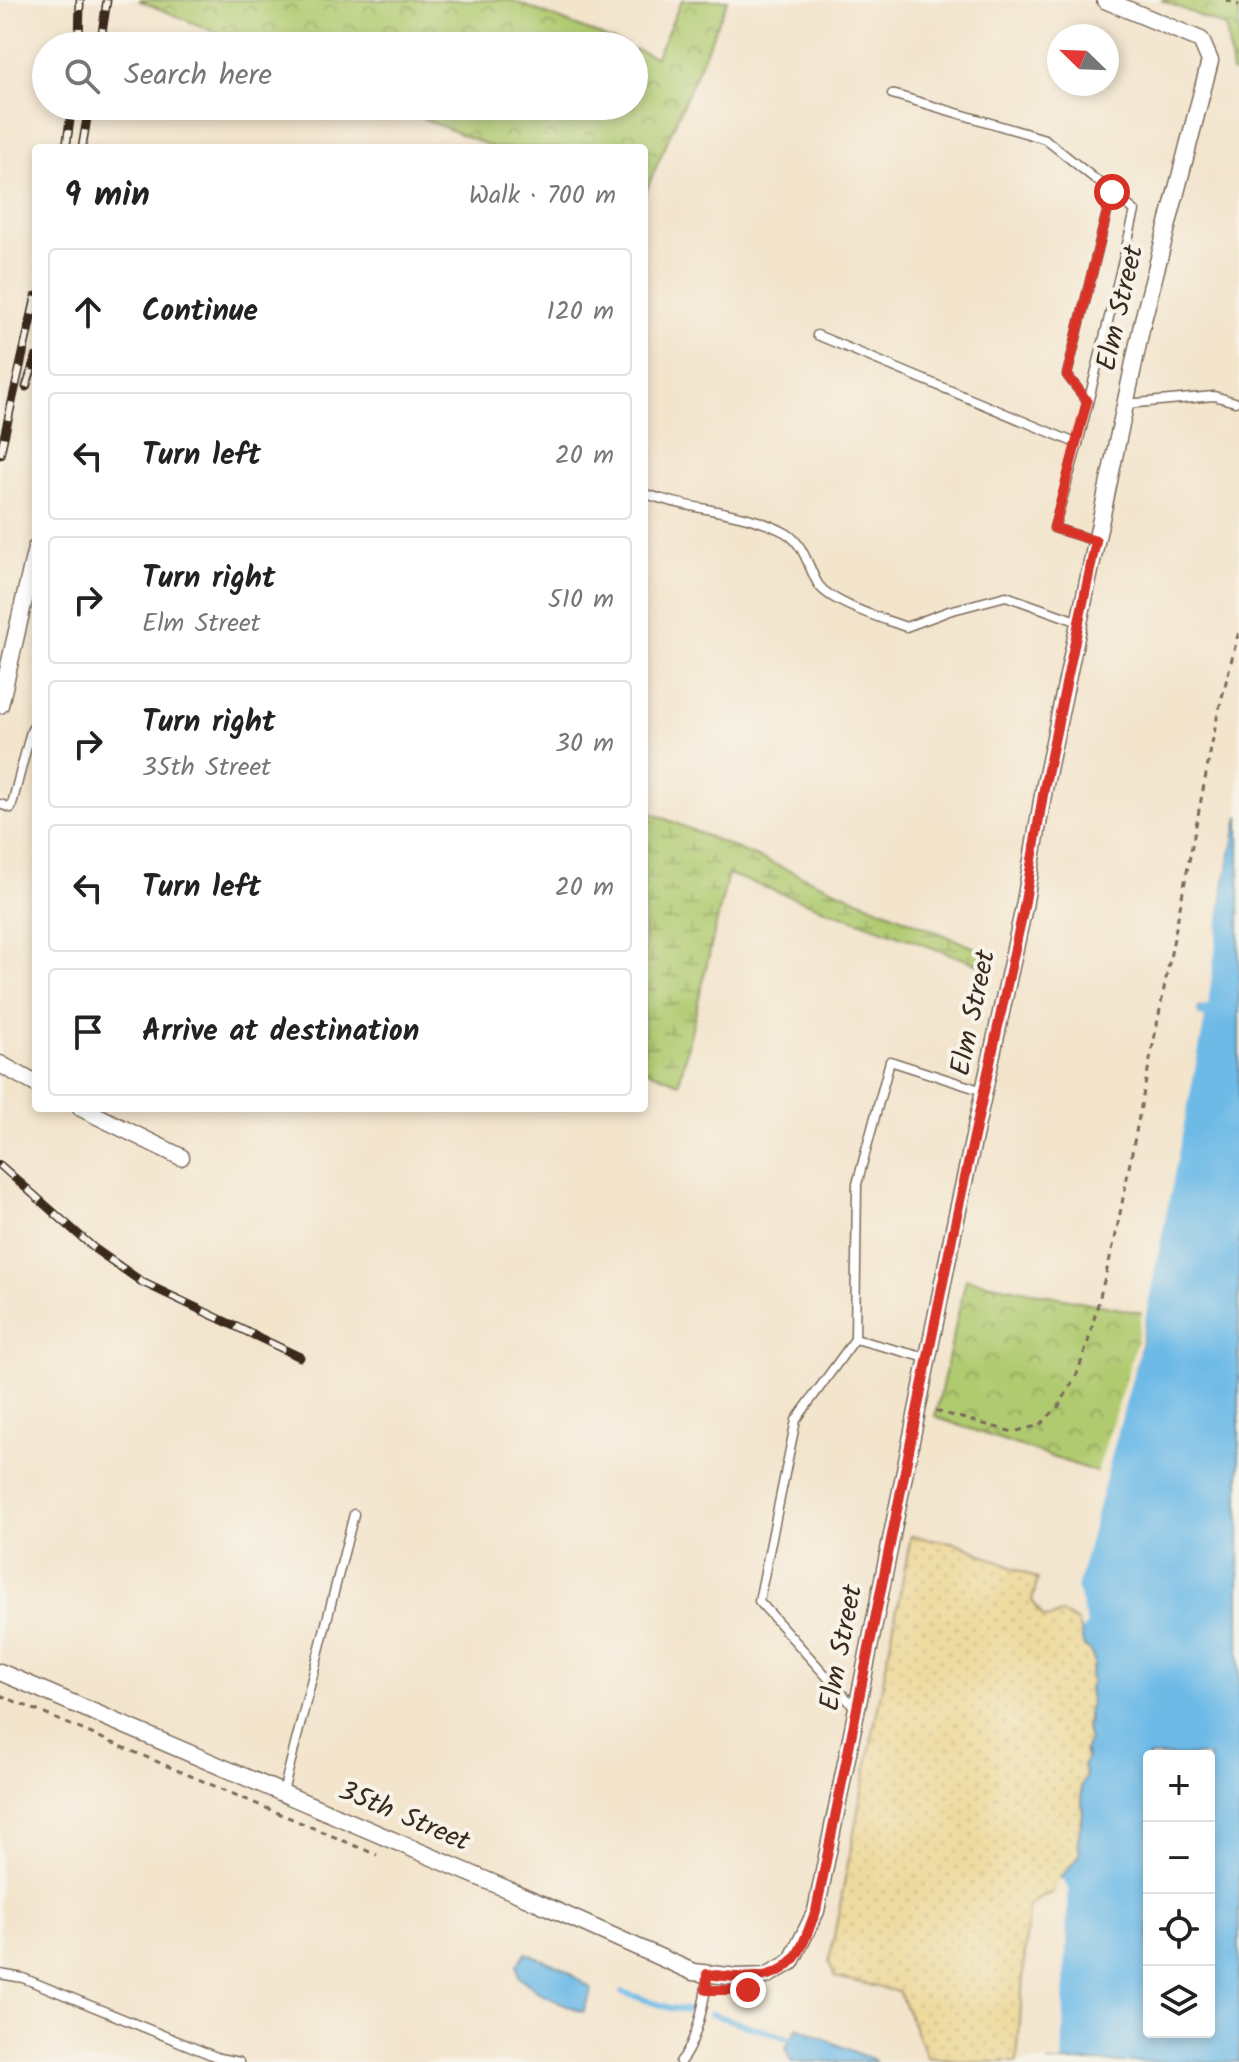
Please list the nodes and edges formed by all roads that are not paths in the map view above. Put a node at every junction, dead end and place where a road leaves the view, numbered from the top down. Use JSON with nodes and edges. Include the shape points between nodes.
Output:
{"nodes":[{"id":1,"x":1105,"y":0,"type":"edge"},
{"id":2,"x":892,"y":94,"type":"dead end"},
{"id":3,"x":1112,"y":192,"type":"junction"},
{"id":4,"x":817,"y":335,"type":"dead end"},
{"id":5,"x":1087,"y":401,"type":"junction"},
{"id":6,"x":1235,"y":402,"type":"dead end"},
{"id":7,"x":1125,"y":404,"type":"junction"},
{"id":8,"x":1078,"y":444,"type":"junction"},
{"id":9,"x":648,"y":495,"type":"edge"},
{"id":10,"x":1096,"y":541,"type":"junction"},
{"id":11,"x":32,"y":565,"type":"edge"},
{"id":12,"x":1079,"y":622,"type":"junction"},
{"id":13,"x":0,"y":705,"type":"edge"},
{"id":14,"x":32,"y":729,"type":"edge"},
{"id":15,"x":0,"y":804,"type":"edge"},
{"id":16,"x":0,"y":1064,"type":"edge"},
{"id":17,"x":32,"y":1082,"type":"edge"},
{"id":18,"x":984,"y":1091,"type":"junction"},
{"id":19,"x":89,"y":1112,"type":"edge"},
{"id":20,"x":181,"y":1157,"type":"dead end"},
{"id":21,"x":855,"y":1339,"type":"junction"},
{"id":22,"x":927,"y":1358,"type":"junction"},
{"id":23,"x":354,"y":1514,"type":"dead end"},
{"id":24,"x":0,"y":1672,"type":"edge"},
{"id":25,"x":856,"y":1710,"type":"junction"},
{"id":26,"x":283,"y":1793,"type":"junction"},
{"id":27,"x":791,"y":1962,"type":"joint"},
{"id":28,"x":0,"y":1974,"type":"edge"},
{"id":29,"x":707,"y":1974,"type":"junction"},
{"id":30,"x":239,"y":2062,"type":"edge"},
{"id":31,"x":680,"y":2062,"type":"edge"}],
"edges":[{"from":1,"to":7,"type":"street","name":"Elm Street","via":[[1201,40],[1210,61]]},
{"from":2,"to":3,"type":"lane","via":[[1045,139]]},
{"from":3,"to":5,"type":"lane","via":[[1067,375]]},
{"from":3,"to":5,"type":"lane","via":[[1135,211]]},
{"from":4,"to":8,"type":"lane"},
{"from":5,"to":8,"type":"lane"},
{"from":6,"to":7,"type":"lane","via":[[1214,396]]},
{"from":7,"to":10,"type":"street","name":"Elm Street"},
{"from":8,"to":10,"type":"lane","via":[[1054,528]]},
{"from":9,"to":12,"type":"lane","via":[[746,518],[788,534],[808,557],[819,586],[848,605],[906,627],[1006,596]]},
{"from":10,"to":12,"type":"street","name":"Elm Street"},
{"from":11,"to":13,"type":"street"},
{"from":12,"to":18,"type":"street","name":"Elm Street"},
{"from":14,"to":15,"type":"lane","via":[[11,808]]},
{"from":16,"to":17,"type":"street"},
{"from":18,"to":21,"type":"lane","via":[[890,1061],[857,1184]]},
{"from":18,"to":22,"type":"street","name":"Elm Street"},
{"from":19,"to":20,"type":"street"},
{"from":21,"to":22,"type":"lane"},
{"from":21,"to":25,"type":"lane","via":[[796,1420],[759,1601]]},
{"from":22,"to":25,"type":"street","name":"Elm Street"},
{"from":23,"to":26,"type":"lane"},
{"from":24,"to":26,"type":"street","name":"35th Street"},
{"from":25,"to":27,"type":"street","name":"Elm Street","via":[[816,1911]]},
{"from":26,"to":29,"type":"street","name":"35th Street"},
{"from":27,"to":29,"type":"street","name":"35th Street","via":[[766,1976]]},
{"from":28,"to":30,"type":"lane","via":[[23,1978]]},
{"from":29,"to":31,"type":"lane","via":[[689,2052]]}]}
